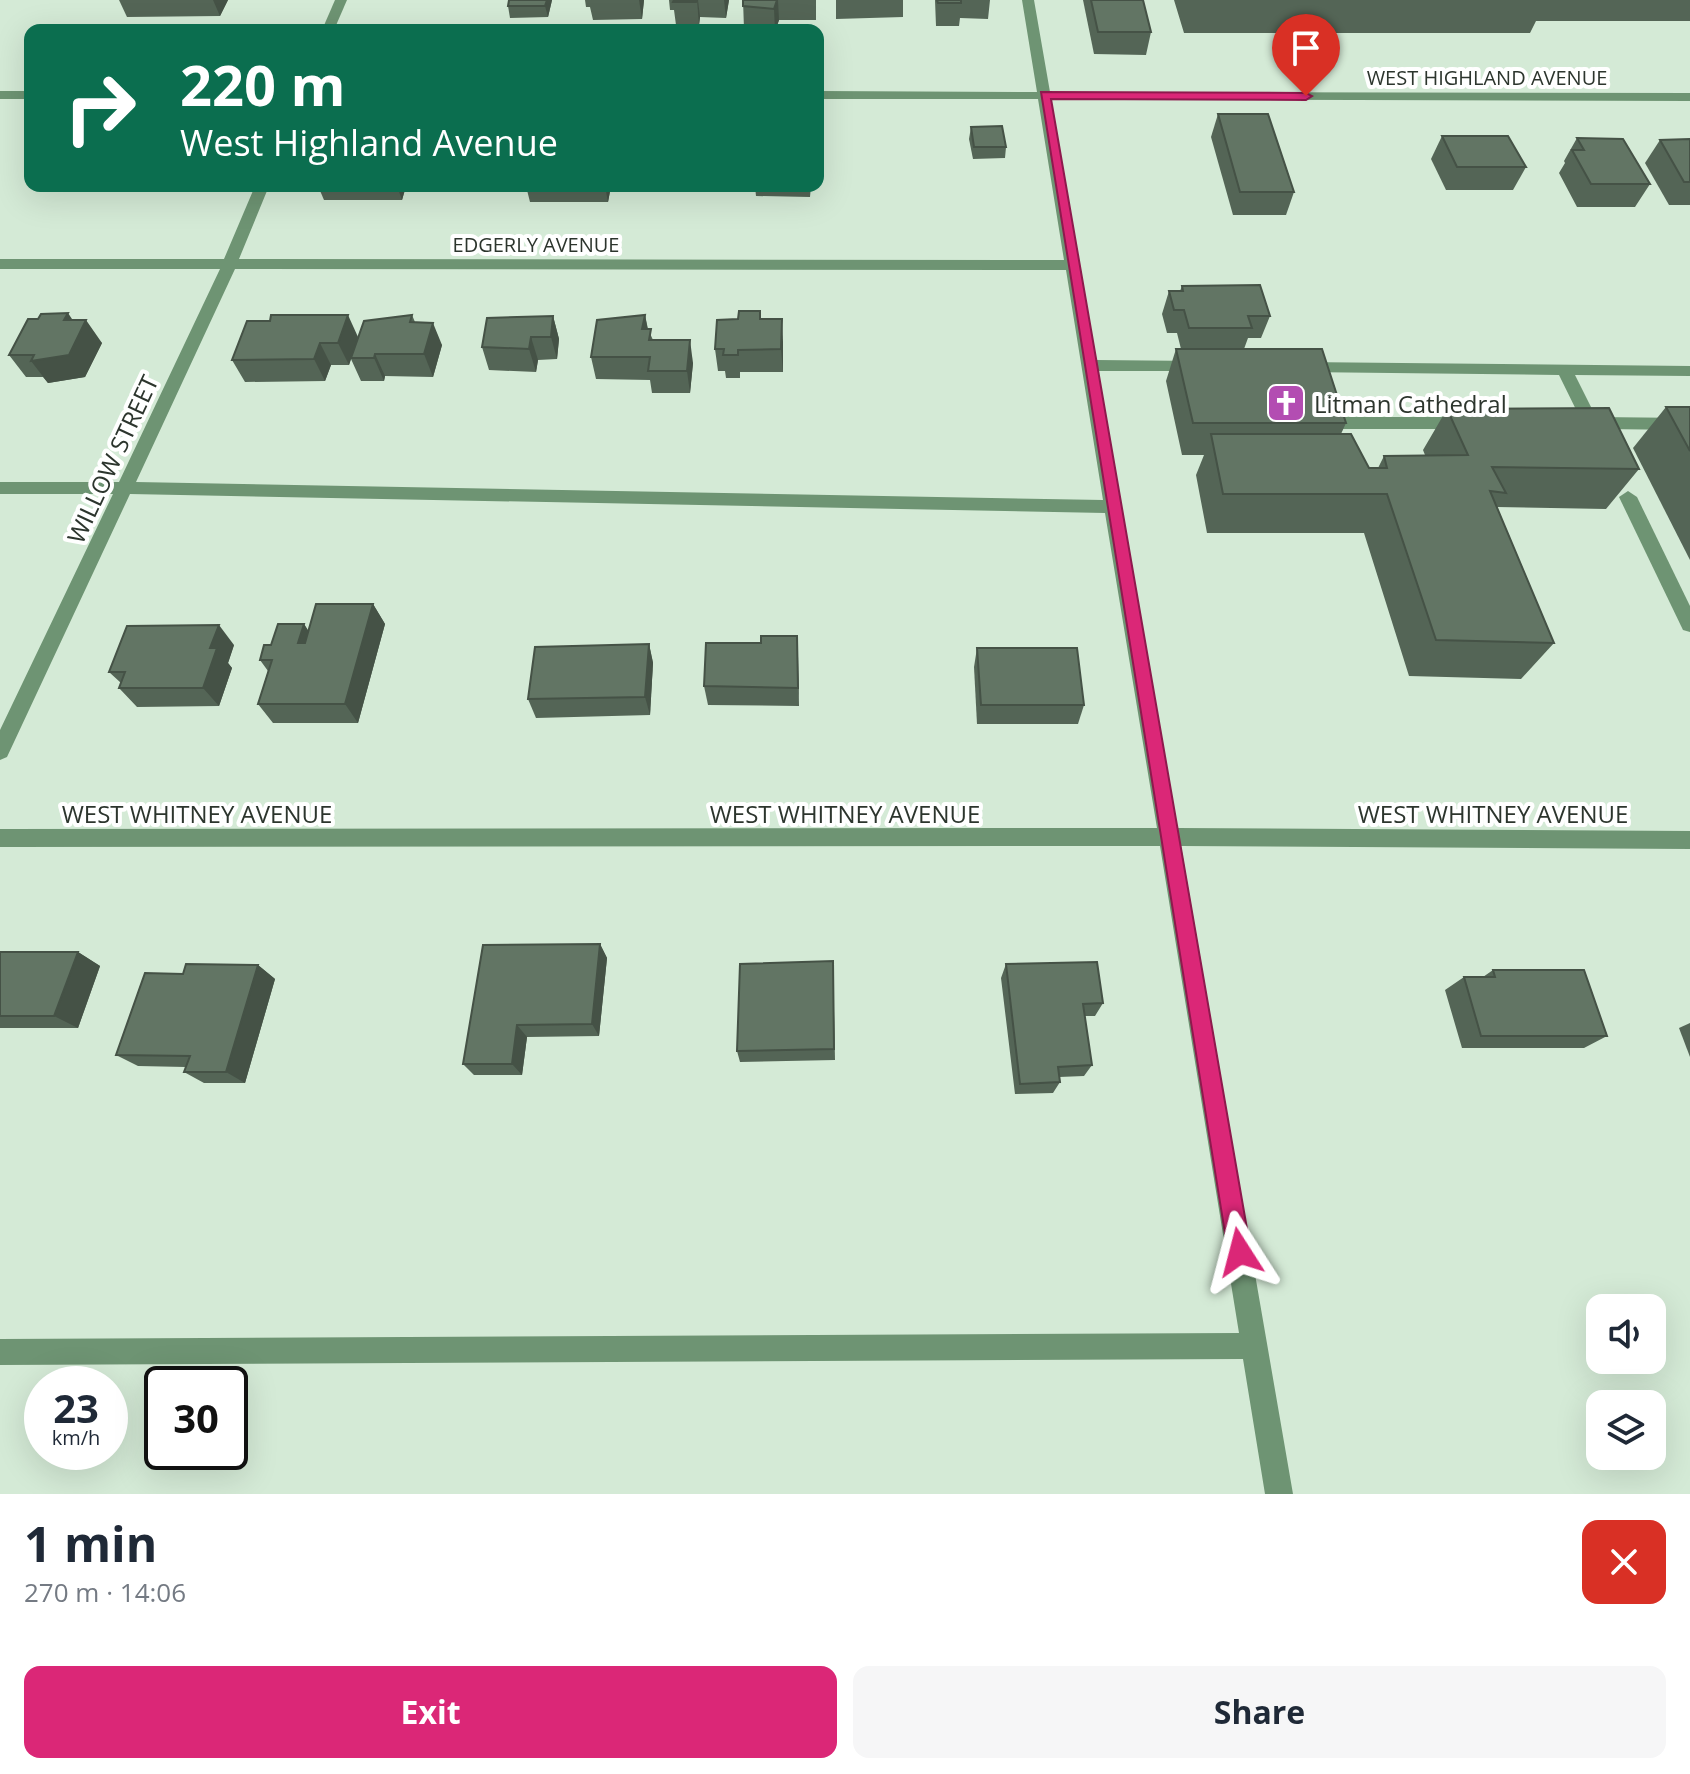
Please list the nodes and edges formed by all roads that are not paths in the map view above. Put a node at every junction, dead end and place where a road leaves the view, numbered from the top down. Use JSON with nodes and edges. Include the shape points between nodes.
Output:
{"nodes":[{"id":1,"x":341,"y":0,"type":"edge"},
{"id":2,"x":1028,"y":0,"type":"edge"},
{"id":3,"x":331,"y":24,"type":"edge"},
{"id":4,"x":0,"y":95,"type":"edge"},
{"id":5,"x":24,"y":95,"type":"edge"},
{"id":6,"x":824,"y":95,"type":"edge"},
{"id":7,"x":1045,"y":95,"type":"junction"},
{"id":8,"x":1690,"y":97,"type":"edge"},
{"id":9,"x":260,"y":192,"type":"edge"},
{"id":10,"x":0,"y":264,"type":"edge"},
{"id":11,"x":230,"y":264,"type":"junction"},
{"id":12,"x":1073,"y":265,"type":"junction"},
{"id":13,"x":1089,"y":365,"type":"junction"},
{"id":14,"x":1216,"y":366,"type":"edge"},
{"id":15,"x":1279,"y":367,"type":"edge"},
{"id":16,"x":1564,"y":370,"type":"junction"},
{"id":17,"x":1690,"y":371,"type":"edge"},
{"id":18,"x":1337,"y":423,"type":"edge"},
{"id":19,"x":1480,"y":423,"type":"edge"},
{"id":20,"x":1583,"y":423,"type":"junction"},
{"id":21,"x":1690,"y":424,"type":"edge"},
{"id":22,"x":1602,"y":446,"type":"edge"},
{"id":23,"x":0,"y":488,"type":"edge"},
{"id":24,"x":125,"y":488,"type":"junction"},
{"id":25,"x":1628,"y":497,"type":"edge"},
{"id":26,"x":1113,"y":507,"type":"junction"},
{"id":27,"x":1681,"y":586,"type":"edge"},
{"id":28,"x":1690,"y":625,"type":"edge"},
{"id":29,"x":0,"y":751,"type":"edge"},
{"id":30,"x":1168,"y":837,"type":"junction"},
{"id":31,"x":0,"y":838,"type":"edge"},
{"id":32,"x":1690,"y":840,"type":"edge"},
{"id":33,"x":1256,"y":1346,"type":"junction"},
{"id":34,"x":0,"y":1352,"type":"edge"},
{"id":35,"x":1279,"y":1494,"type":"edge"}],
"edges":[{"from":1,"to":3,"type":"street"},
{"from":2,"to":7,"type":"street"},
{"from":4,"to":5,"type":"street"},
{"from":6,"to":7,"type":"street","name":"WEST HIGHLAND AVENUE"},
{"from":7,"to":8,"type":"street","name":"WEST HIGHLAND AVENUE"},
{"from":7,"to":12,"type":"street"},
{"from":9,"to":11,"type":"street","name":"WILLOW STREET"},
{"from":10,"to":11,"type":"street","name":"EDGERLY AVENUE"},
{"from":11,"to":12,"type":"street","name":"EDGERLY AVENUE"},
{"from":11,"to":24,"type":"street","name":"WILLOW STREET"},
{"from":12,"to":13,"type":"street"},
{"from":13,"to":14,"type":"street"},
{"from":13,"to":26,"type":"street"},
{"from":15,"to":16,"type":"street"},
{"from":16,"to":17,"type":"street"},
{"from":16,"to":20,"type":"street"},
{"from":18,"to":19,"type":"street"},
{"from":20,"to":21,"type":"street"},
{"from":20,"to":22,"type":"street"},
{"from":23,"to":24,"type":"street"},
{"from":24,"to":26,"type":"street"},
{"from":24,"to":29,"type":"street","name":"WILLOW STREET"},
{"from":25,"to":27,"type":"street"},
{"from":26,"to":30,"type":"street"},
{"from":27,"to":28,"type":"street"},
{"from":30,"to":31,"type":"street","name":"WEST WHITNEY AVENUE"},
{"from":30,"to":32,"type":"street","name":"WEST WHITNEY AVENUE"},
{"from":30,"to":33,"type":"street"},
{"from":33,"to":34,"type":"street"},
{"from":33,"to":35,"type":"street"}]}
